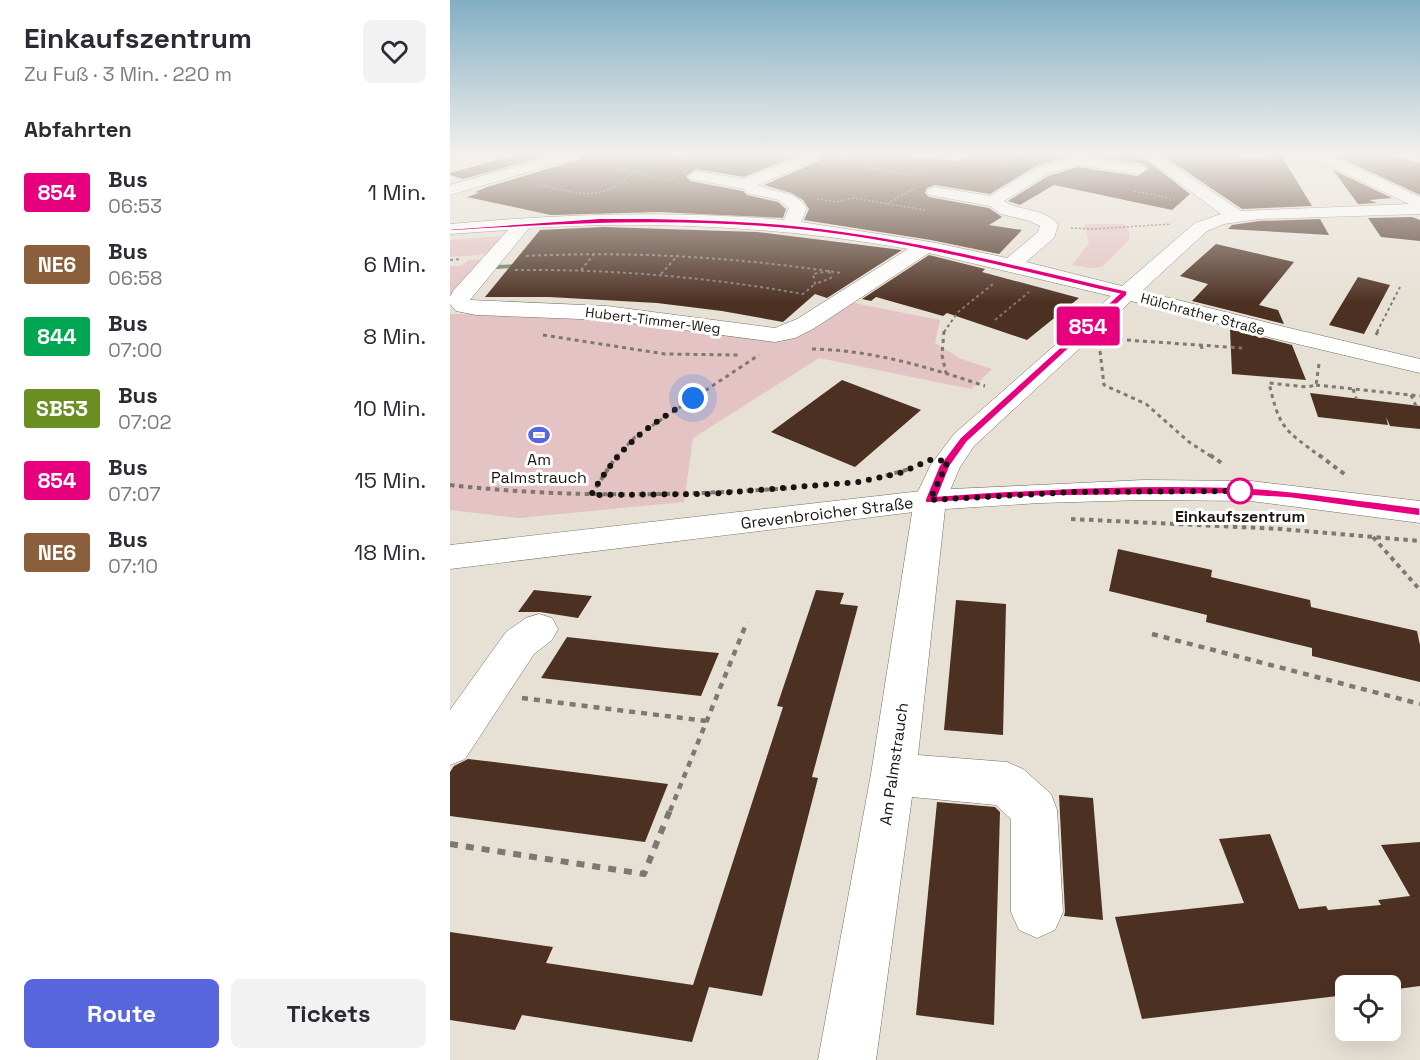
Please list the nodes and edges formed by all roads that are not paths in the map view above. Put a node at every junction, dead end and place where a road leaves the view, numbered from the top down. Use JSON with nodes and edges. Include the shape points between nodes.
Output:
{"nodes":[{"id":1,"x":796,"y":204,"type":"edge"},
{"id":2,"x":998,"y":204,"type":"edge"},
{"id":3,"x":1220,"y":204,"type":"edge"},
{"id":4,"x":1420,"y":209,"type":"edge"},
{"id":5,"x":458,"y":215,"type":"edge"},
{"id":6,"x":1236,"y":216,"type":"junction"},
{"id":7,"x":524,"y":224,"type":"junction"},
{"id":8,"x":790,"y":227,"type":"junction"},
{"id":9,"x":925,"y":247,"type":"junction"},
{"id":10,"x":1010,"y":265,"type":"junction"},
{"id":11,"x":1124,"y":293,"type":"junction"},
{"id":12,"x":460,"y":309,"type":"edge"},
{"id":13,"x":1420,"y":366,"type":"edge"},
{"id":14,"x":939,"y":481,"type":"junction"},
{"id":15,"x":1420,"y":512,"type":"edge"},
{"id":16,"x":450,"y":556,"type":"edge"},
{"id":17,"x":539,"y":629,"type":"dead end"},
{"id":18,"x":450,"y":745,"type":"edge"},
{"id":19,"x":893,"y":774,"type":"junction"},
{"id":20,"x":1036,"y":912,"type":"dead end"},
{"id":21,"x":847,"y":1060,"type":"edge"}],
"edges":[{"from":1,"to":8,"type":"street"},
{"from":2,"to":10,"type":"street","via":[[1050,225],[1047,234]]},
{"from":3,"to":6,"type":"street"},
{"from":4,"to":6,"type":"street"},
{"from":5,"to":7,"type":"street","name":"Hülchrather Straße"},
{"from":6,"to":11,"type":"street","via":[[1201,227]]},
{"from":7,"to":8,"type":"street","name":"Hülchrather Straße","via":[[665,220]]},
{"from":7,"to":12,"type":"street","name":"Hubert-Timmer-Weg","via":[[459,298]]},
{"from":8,"to":9,"type":"street","name":"Hülchrather Straße"},
{"from":9,"to":10,"type":"street","name":"Hülchrather Straße"},
{"from":9,"to":12,"type":"street","name":"Hubert-Timmer-Weg","via":[[805,324],[781,335],[607,313]]},
{"from":10,"to":11,"type":"street","name":"Hülchrather Straße"},
{"from":11,"to":13,"type":"street","name":"Hülchrather Straße"},
{"from":11,"to":14,"type":"street","via":[[1092,335],[964,440]]},
{"from":14,"to":15,"type":"street","name":"Grevenbroicher Straße","via":[[1040,493],[1251,491]]},
{"from":14,"to":16,"type":"street","name":"Grevenbroicher Straße"},
{"from":14,"to":19,"type":"street","name":"Am Palmstrauch"},
{"from":17,"to":18,"type":"street","via":[[520,643]]},
{"from":19,"to":20,"type":"street","via":[[1008,784],[1034,810]]},
{"from":19,"to":21,"type":"street","name":"Am Palmstrauch"}]}
